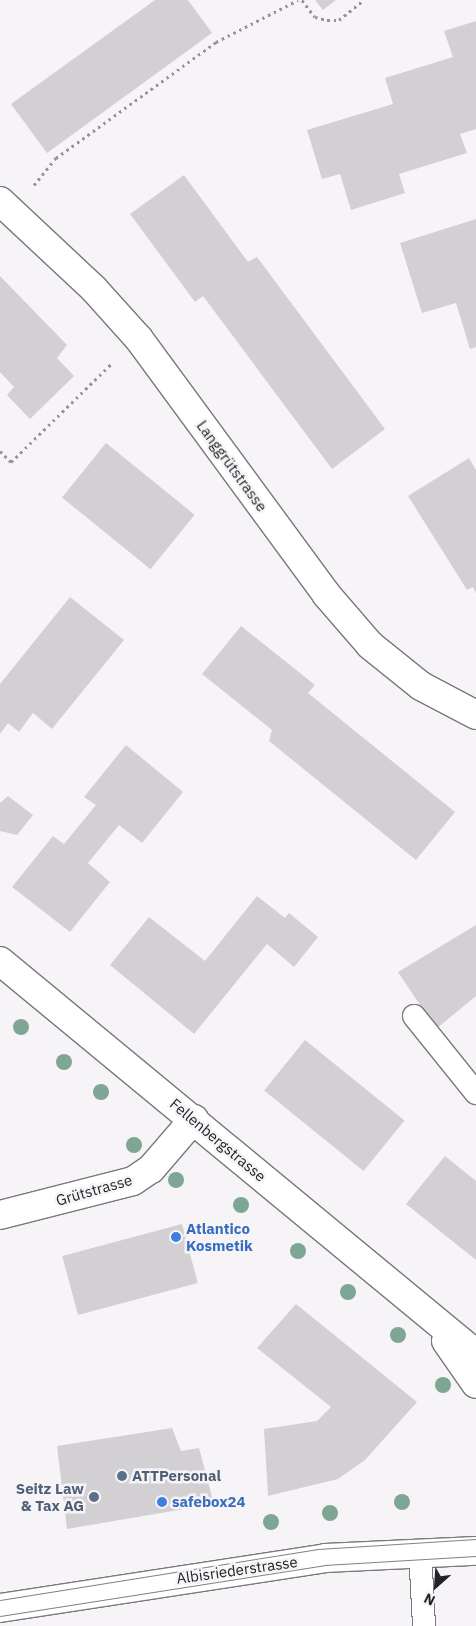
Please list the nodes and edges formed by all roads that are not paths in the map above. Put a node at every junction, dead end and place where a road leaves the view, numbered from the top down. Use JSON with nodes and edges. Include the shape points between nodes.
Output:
{"nodes":[{"id":1,"x":0,"y":201,"type":"edge"},
{"id":2,"x":476,"y":715,"type":"edge"},
{"id":3,"x":0,"y":961,"type":"edge"},
{"id":4,"x":414,"y":1016,"type":"dead end"},
{"id":5,"x":476,"y":1093,"type":"edge"},
{"id":6,"x":194,"y":1119,"type":"junction"},
{"id":7,"x":0,"y":1215,"type":"edge"},
{"id":8,"x":432,"y":1322,"type":"junction"},
{"id":9,"x":476,"y":1354,"type":"edge"},
{"id":10,"x":476,"y":1384,"type":"edge"},
{"id":11,"x":476,"y":1551,"type":"edge"},
{"id":12,"x":420,"y":1552,"type":"junction"},
{"id":13,"x":0,"y":1608,"type":"edge"},
{"id":14,"x":424,"y":1626,"type":"edge"}],
"edges":[{"from":1,"to":2,"type":"street","name":"Langgrütstrasse","via":[[94,289],[139,338],[326,594],[370,645],[421,686]]},
{"from":3,"to":6,"type":"street","name":"Fellenbergstrasse"},
{"from":4,"to":5,"type":"lane"},
{"from":6,"to":7,"type":"street","name":"Grütstrasse","via":[[156,1164],[133,1181]]},
{"from":6,"to":8,"type":"street","name":"Fellenbergstrasse"},
{"from":8,"to":9,"type":"street","name":"Fellenbergstrasse"},
{"from":8,"to":10,"type":"street","name":"Fellenbergstrasse"},
{"from":11,"to":12,"type":"street","name":"Albisriederstrasse"},
{"from":12,"to":13,"type":"street","name":"Albisriederstrasse","via":[[325,1558]]},
{"from":12,"to":14,"type":"lane"}]}
